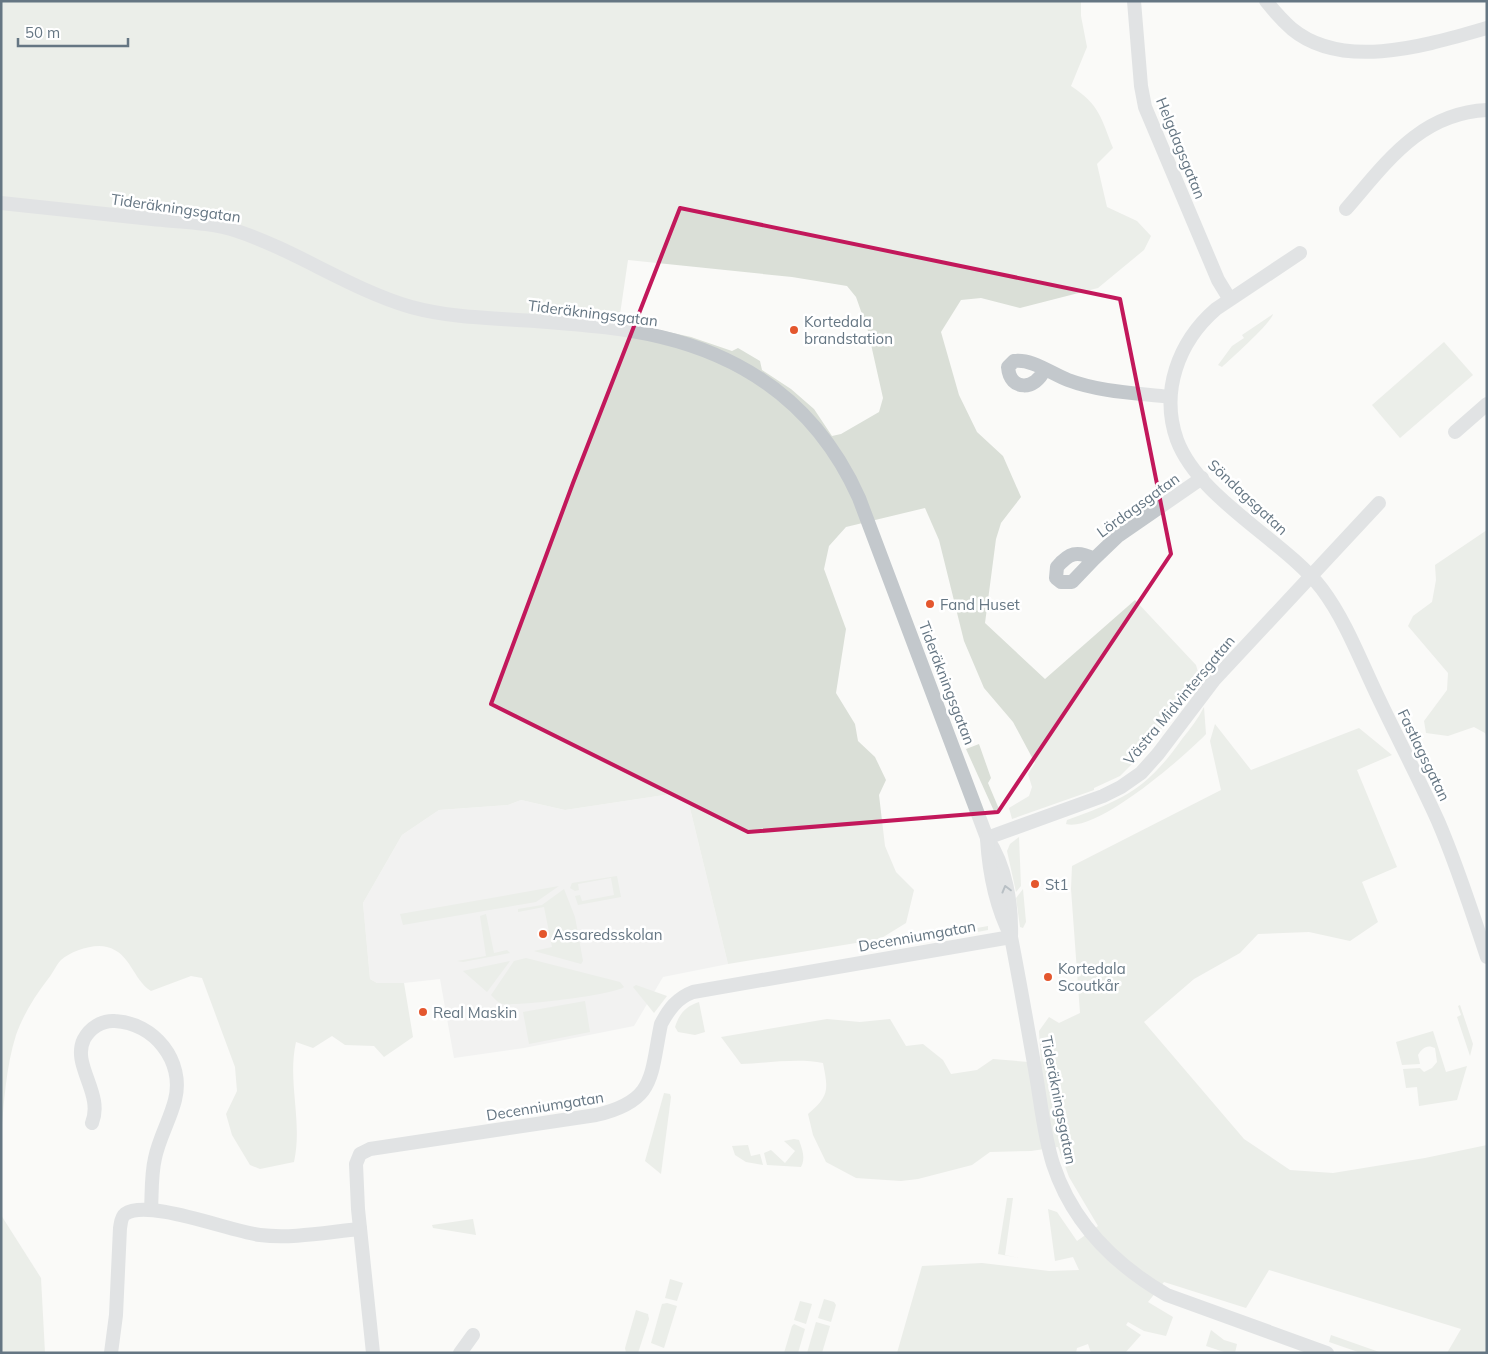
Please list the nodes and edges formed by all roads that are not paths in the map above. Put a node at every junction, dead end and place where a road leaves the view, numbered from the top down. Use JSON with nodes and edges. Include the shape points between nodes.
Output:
{"nodes":[{"id":1,"x":1134,"y":1,"type":"edge"},
{"id":2,"x":1266,"y":1,"type":"edge"},
{"id":3,"x":1487,"y":28,"type":"edge"},
{"id":4,"x":1487,"y":110,"type":"edge"},
{"id":5,"x":1,"y":203,"type":"edge"},
{"id":6,"x":1346,"y":209,"type":"dead end"},
{"id":7,"x":1300,"y":252,"type":"dead end"},
{"id":8,"x":1229,"y":298,"type":"junction"},
{"id":9,"x":1044,"y":370,"type":"dead end"},
{"id":10,"x":1170,"y":397,"type":"junction"},
{"id":11,"x":1487,"y":404,"type":"edge"},
{"id":12,"x":1455,"y":432,"type":"dead end"},
{"id":13,"x":1202,"y":478,"type":"junction"},
{"id":14,"x":1379,"y":503,"type":"dead end"},
{"id":15,"x":1094,"y":559,"type":"dead end"},
{"id":16,"x":1311,"y":576,"type":"junction"},
{"id":17,"x":987,"y":838,"type":"junction"},
{"id":18,"x":1011,"y":937,"type":"junction"},
{"id":19,"x":1487,"y":957,"type":"edge"},
{"id":20,"x":92,"y":1123,"type":"dead end"},
{"id":21,"x":151,"y":1210,"type":"junction"},
{"id":22,"x":360,"y":1229,"type":"junction"},
{"id":23,"x":473,"y":1335,"type":"dead end"},
{"id":24,"x":111,"y":1353,"type":"edge"},
{"id":25,"x":373,"y":1353,"type":"edge"},
{"id":26,"x":460,"y":1353,"type":"edge"},
{"id":27,"x":1327,"y":1353,"type":"edge"}],
"edges":[{"from":1,"to":8,"type":"street","name":"Helgdagsgatan","via":[[1145,107],[1218,280]]},
{"from":2,"to":3,"type":"street","via":[[1293,30],[1312,41],[1362,53],[1391,51]]},
{"from":4,"to":6,"type":"street","via":[[1443,118],[1423,129],[1380,170]]},
{"from":5,"to":17,"type":"street","name":"Tideräkningsgatan","via":[[234,230],[347,282],[410,306],[476,318],[611,328],[662,337],[721,358],[779,391],[817,428],[851,479]]},
{"from":7,"to":8,"type":"street","name":"Söndagsgatan"},
{"from":8,"to":10,"type":"street","name":"Söndagsgatan","via":[[1204,319],[1185,346],[1177,361]]},
{"from":9,"to":10,"type":"street","via":[[1093,387]]},
{"from":10,"to":13,"type":"street","name":"Söndagsgatan","via":[[1177,440]]},
{"from":11,"to":12,"type":"street"},
{"from":13,"to":15,"type":"street","name":"Lördagsgatan","via":[[1118,536]]},
{"from":13,"to":16,"type":"street","name":"Söndagsgatan"},
{"from":14,"to":16,"type":"street","name":"Västra Midvintersgatan"},
{"from":16,"to":17,"type":"street","name":"Västra Midvintersgatan","via":[[1214,680],[1141,773],[1102,796]]},
{"from":16,"to":19,"type":"street","name":"Fastlagsgatan","via":[[1336,611],[1438,821]]},
{"from":17,"to":18,"type":"street","name":"Tideräkningsgatan","via":[[997,853],[1008,897],[1012,915]]},
{"from":18,"to":22,"type":"street","name":"Decenniumgatan","via":[[703,989],[684,996],[670,1009],[661,1024],[650,1079],[640,1095],[624,1107],[596,1115],[370,1149],[360,1154],[356,1164]]},
{"from":18,"to":27,"type":"street","name":"Tideräkningsgatan","via":[[1052,1162],[1083,1222],[1121,1264],[1167,1295]]},
{"from":20,"to":21,"type":"street","via":[[94,1096],[81,1056],[84,1040],[93,1028],[112,1020],[145,1029],[159,1040],[169,1056],[177,1082],[175,1100],[155,1158]]},
{"from":21,"to":22,"type":"street","via":[[260,1235]]},
{"from":21,"to":24,"type":"street","via":[[131,1212],[121,1220]]},
{"from":22,"to":25,"type":"street","name":"Decenniumgatan"},
{"from":23,"to":26,"type":"street"}]}
